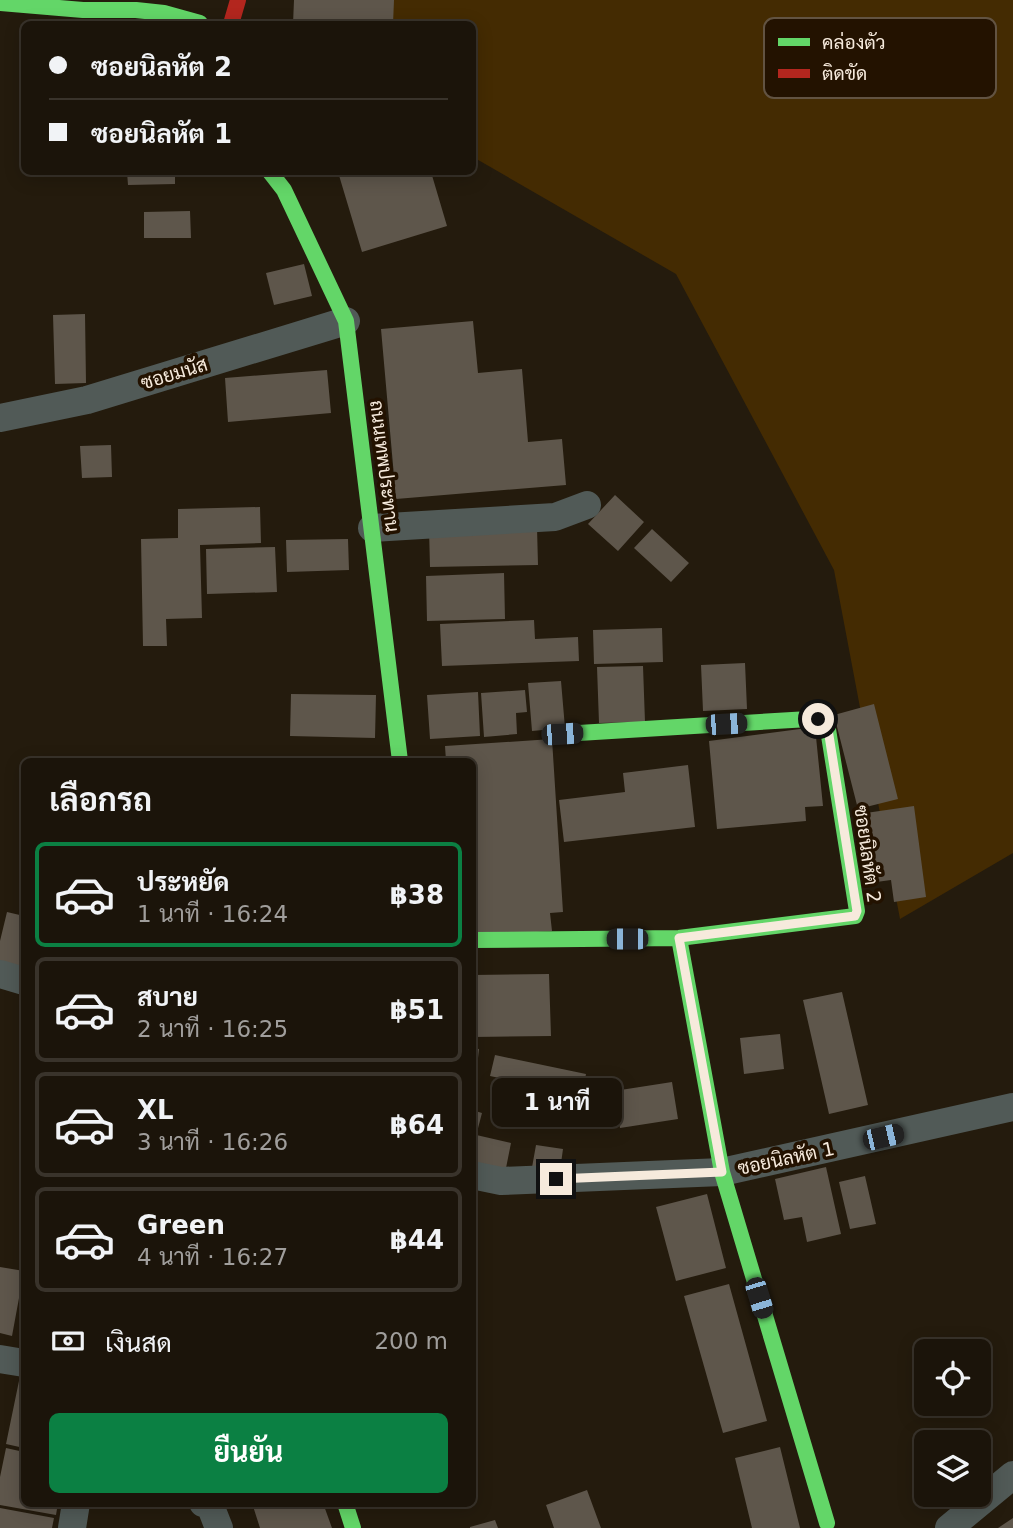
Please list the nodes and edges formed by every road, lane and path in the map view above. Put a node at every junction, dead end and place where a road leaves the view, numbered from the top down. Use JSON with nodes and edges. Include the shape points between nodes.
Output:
{"nodes":[{"id":1,"x":223,"y":0,"type":"edge"},
{"id":2,"x":238,"y":0,"type":"edge"},
{"id":3,"x":0,"y":3,"type":"edge"},
{"id":4,"x":83,"y":10,"type":"junction"},
{"id":5,"x":96,"y":21,"type":"edge"},
{"id":6,"x":199,"y":21,"type":"edge"},
{"id":7,"x":209,"y":21,"type":"edge"},
{"id":8,"x":232,"y":21,"type":"edge"},
{"id":9,"x":272,"y":175,"type":"edge"},
{"id":10,"x":284,"y":175,"type":"edge"},
{"id":11,"x":284,"y":190,"type":"junction"},
{"id":12,"x":346,"y":321,"type":"junction"},
{"id":13,"x":0,"y":418,"type":"edge"},
{"id":14,"x":587,"y":505,"type":"dead end"},
{"id":15,"x":372,"y":528,"type":"junction"},
{"id":16,"x":562,"y":734,"type":"dead end"},
{"id":17,"x":400,"y":758,"type":"edge"},
{"id":18,"x":679,"y":938,"type":"junction"},
{"id":19,"x":476,"y":940,"type":"edge"},
{"id":20,"x":0,"y":974,"type":"edge"},
{"id":21,"x":21,"y":980,"type":"edge"},
{"id":22,"x":1013,"y":1107,"type":"edge"},
{"id":23,"x":722,"y":1172,"type":"junction"},
{"id":24,"x":476,"y":1176,"type":"edge"},
{"id":25,"x":0,"y":1359,"type":"edge"},
{"id":26,"x":21,"y":1362,"type":"edge"},
{"id":27,"x":1013,"y":1475,"type":"edge"},
{"id":28,"x":75,"y":1507,"type":"edge"},
{"id":29,"x":211,"y":1507,"type":"edge"},
{"id":30,"x":346,"y":1507,"type":"edge"},
{"id":31,"x":827,"y":1523,"type":"dead end"},
{"id":32,"x":72,"y":1528,"type":"edge"},
{"id":33,"x":219,"y":1528,"type":"edge"},
{"id":34,"x":354,"y":1528,"type":"edge"},
{"id":35,"x":949,"y":1528,"type":"edge"}],
"edges":[{"from":1,"to":7,"type":"street"},
{"from":2,"to":8,"type":"street"},
{"from":3,"to":4,"type":"street"},
{"from":4,"to":5,"type":"street"},
{"from":4,"to":6,"type":"street","via":[[136,10]]},
{"from":9,"to":11,"type":"street","name":"ถนนเทพประทาน"},
{"from":10,"to":11,"type":"street","name":"ถนนเทพประทาน"},
{"from":11,"to":12,"type":"street","name":"ถนนเทพประทาน"},
{"from":12,"to":13,"type":"street","name":"ซอยมนัส","via":[[87,400]]},
{"from":12,"to":15,"type":"street","name":"ถนนเทพประทาน"},
{"from":14,"to":15,"type":"street","via":[[555,517]]},
{"from":15,"to":17,"type":"street","name":"ถนนเทพประทาน"},
{"from":16,"to":18,"type":"street","name":"ซอยนิลหัต 2","via":[[808,719],[827,723],[855,916]]},
{"from":18,"to":19,"type":"street","name":"ซอยนิลหัต 2"},
{"from":18,"to":23,"type":"street"},
{"from":20,"to":21,"type":"street"},
{"from":22,"to":23,"type":"street","name":"ซอยนิลหัต 1"},
{"from":23,"to":24,"type":"street","name":"ซอยนิลหัต 1","via":[[501,1181]]},
{"from":23,"to":31,"type":"street"},
{"from":25,"to":26,"type":"street"},
{"from":27,"to":35,"type":"street"},
{"from":28,"to":32,"type":"street"},
{"from":29,"to":33,"type":"street"},
{"from":30,"to":34,"type":"street"}]}
